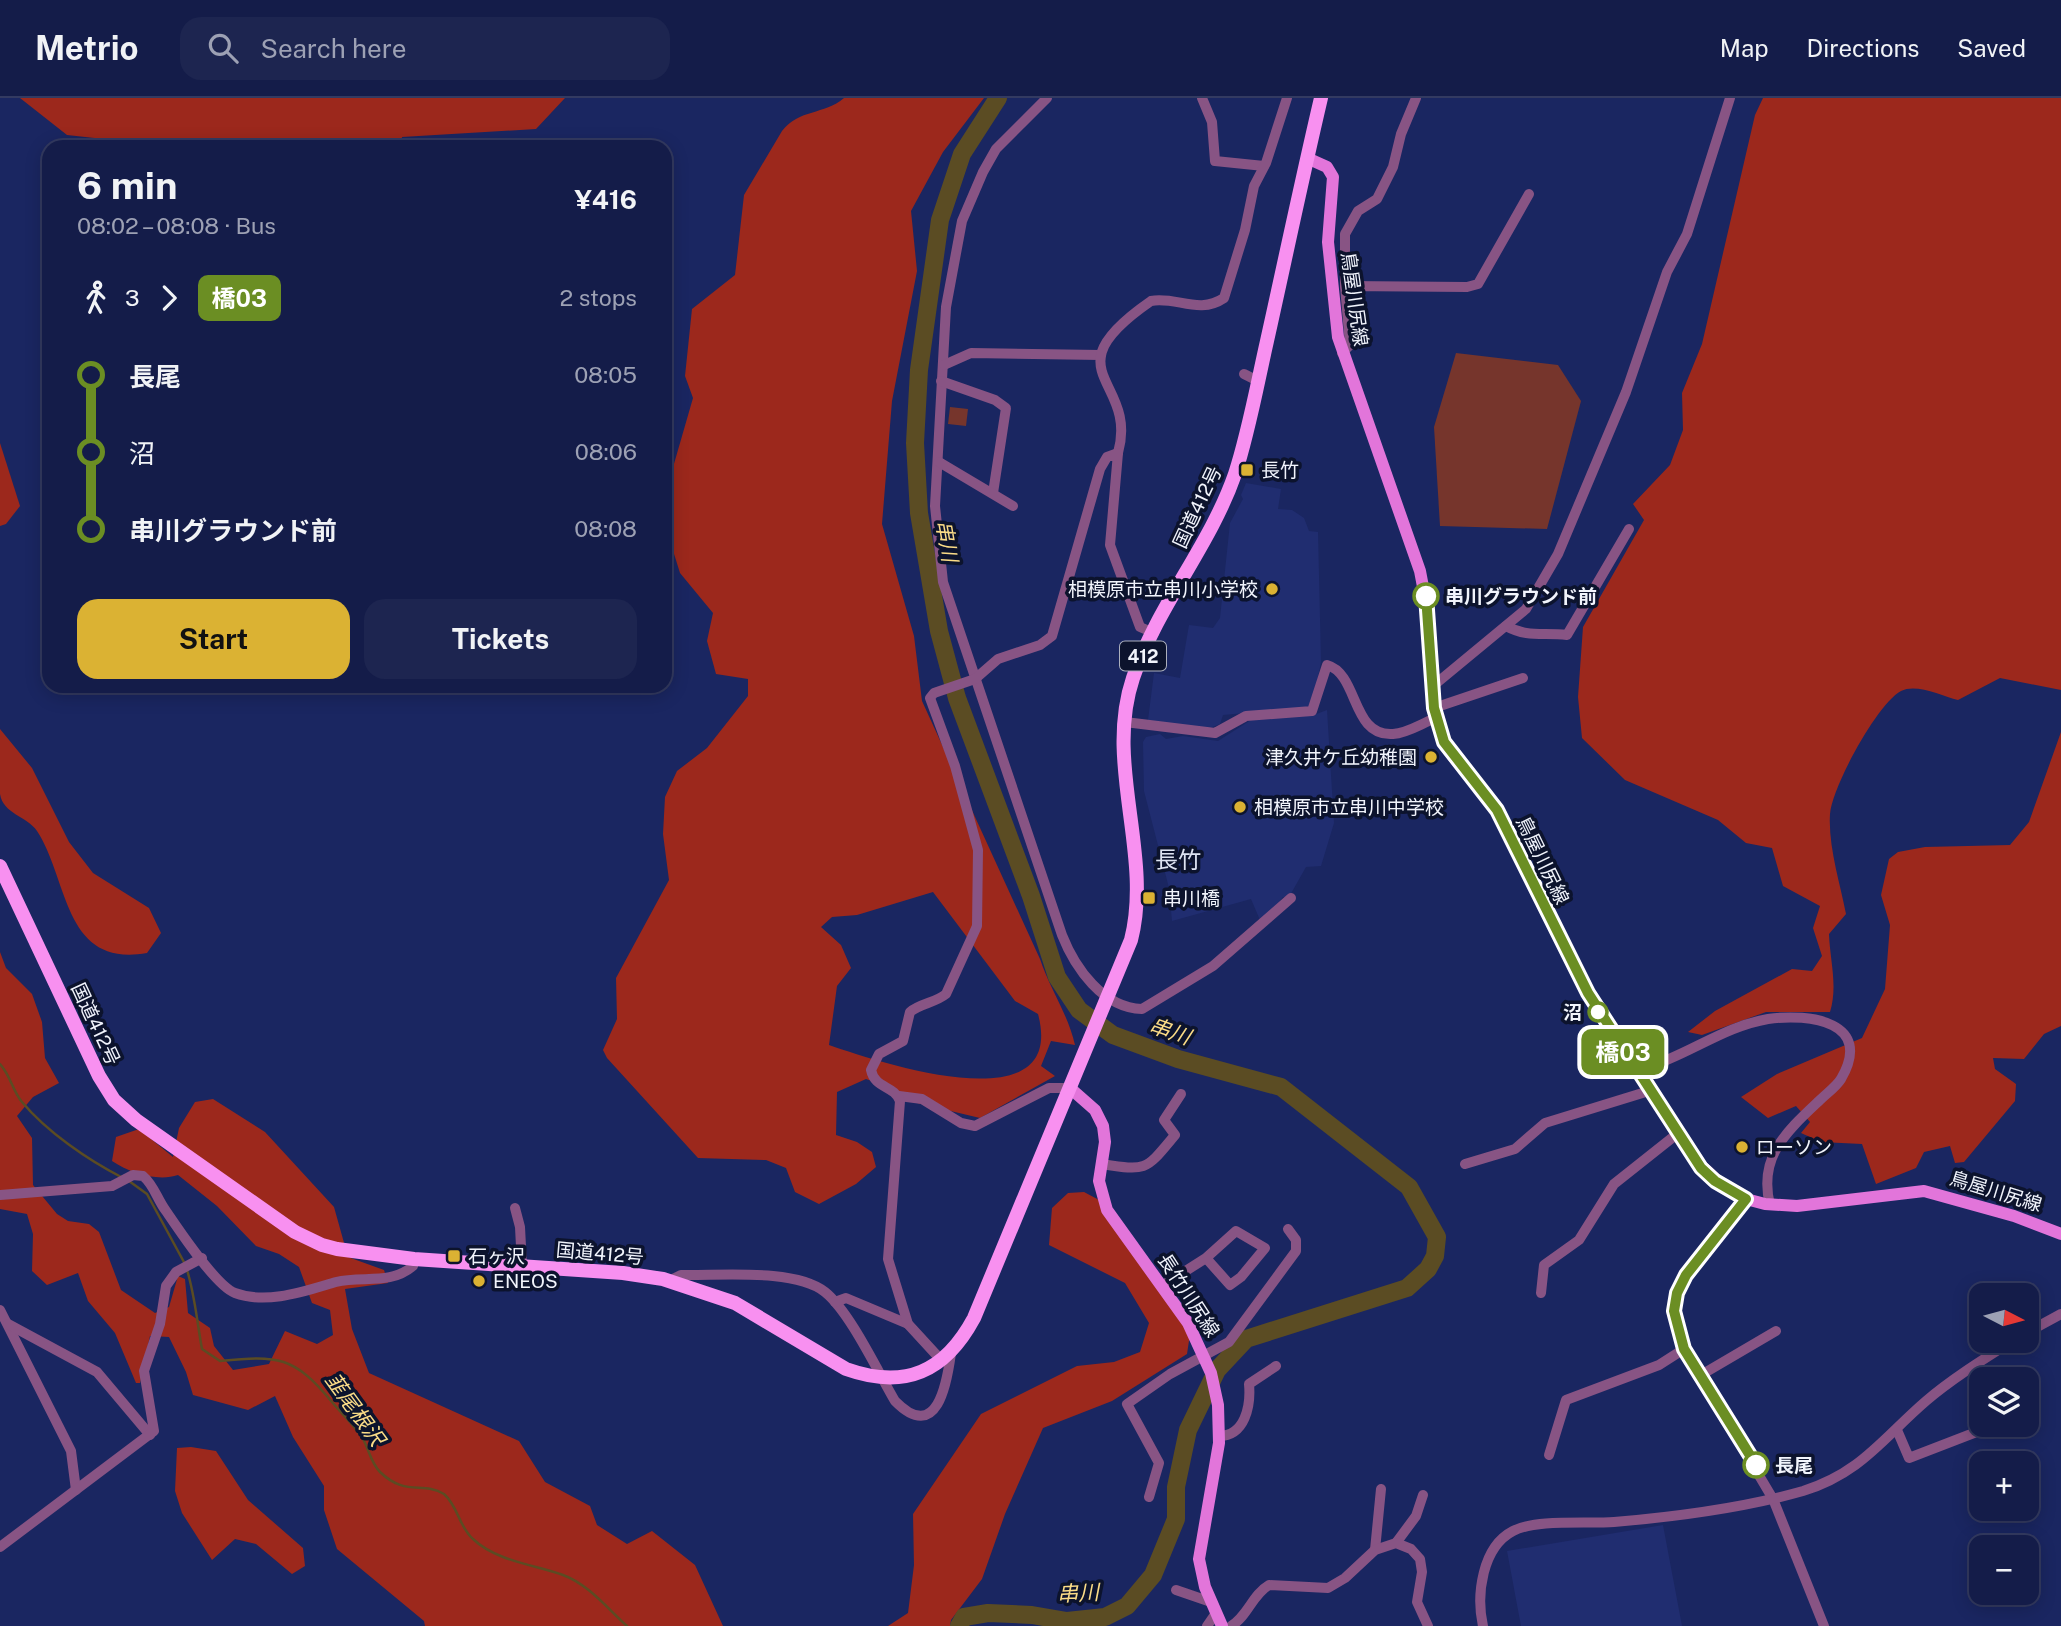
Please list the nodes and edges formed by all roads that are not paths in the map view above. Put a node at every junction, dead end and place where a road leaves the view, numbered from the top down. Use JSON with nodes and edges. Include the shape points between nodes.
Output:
{"nodes":[{"id":1,"x":1047,"y":98,"type":"edge"},
{"id":2,"x":1202,"y":98,"type":"edge"},
{"id":3,"x":1287,"y":98,"type":"edge"},
{"id":4,"x":1321,"y":98,"type":"edge"},
{"id":5,"x":1416,"y":98,"type":"edge"},
{"id":6,"x":1730,"y":98,"type":"edge"},
{"id":7,"x":1307,"y":158,"type":"junction"},
{"id":8,"x":1264,"y":166,"type":"junction"},
{"id":9,"x":1530,"y":194,"type":"dead end"},
{"id":10,"x":1345,"y":286,"type":"junction"},
{"id":11,"x":1342,"y":353,"type":"junction"},
{"id":12,"x":1101,"y":355,"type":"junction"},
{"id":13,"x":944,"y":365,"type":"junction"},
{"id":14,"x":1244,"y":374,"type":"dead end"},
{"id":15,"x":941,"y":381,"type":"junction"},
{"id":16,"x":1258,"y":381,"type":"junction"},
{"id":17,"x":1118,"y":453,"type":"junction"},
{"id":18,"x":939,"y":462,"type":"junction"},
{"id":19,"x":993,"y":493,"type":"junction"},
{"id":20,"x":1013,"y":506,"type":"dead end"},
{"id":21,"x":1629,"y":529,"type":"dead end"},
{"id":22,"x":1506,"y":626,"type":"junction"},
{"id":23,"x":1154,"y":633,"type":"junction"},
{"id":24,"x":1523,"y":678,"type":"dead end"},
{"id":25,"x":973,"y":679,"type":"junction"},
{"id":26,"x":1433,"y":686,"type":"junction"},
{"id":27,"x":1435,"y":713,"type":"junction"},
{"id":28,"x":1125,"y":722,"type":"junction"},
{"id":29,"x":0,"y":866,"type":"edge"},
{"id":30,"x":1291,"y":898,"type":"dead end"},
{"id":31,"x":1106,"y":1000,"type":"junction"},
{"id":32,"x":1635,"y":1070,"type":"junction"},
{"id":33,"x":1070,"y":1088,"type":"junction"},
{"id":34,"x":1649,"y":1091,"type":"junction"},
{"id":35,"x":1181,"y":1094,"type":"dead end"},
{"id":36,"x":899,"y":1096,"type":"junction"},
{"id":37,"x":1677,"y":1133,"type":"junction"},
{"id":38,"x":1101,"y":1164,"type":"junction"},
{"id":39,"x":1465,"y":1164,"type":"dead end"},
{"id":40,"x":0,"y":1195,"type":"edge"},
{"id":41,"x":1746,"y":1199,"type":"junction"},
{"id":42,"x":1770,"y":1205,"type":"junction"},
{"id":43,"x":515,"y":1208,"type":"dead end"},
{"id":44,"x":1288,"y":1229,"type":"dead end"},
{"id":45,"x":2061,"y":1234,"type":"edge"},
{"id":46,"x":1206,"y":1258,"type":"junction"},
{"id":47,"x":414,"y":1259,"type":"junction"},
{"id":48,"x":198,"y":1260,"type":"junction"},
{"id":49,"x":522,"y":1266,"type":"junction"},
{"id":50,"x":669,"y":1281,"type":"junction"},
{"id":51,"x":1162,"y":1286,"type":"junction"},
{"id":52,"x":1541,"y":1293,"type":"dead end"},
{"id":53,"x":835,"y":1302,"type":"junction"},
{"id":54,"x":0,"y":1310,"type":"edge"},
{"id":55,"x":2061,"y":1314,"type":"edge"},
{"id":56,"x":7,"y":1324,"type":"junction"},
{"id":57,"x":908,"y":1324,"type":"junction"},
{"id":58,"x":2039,"y":1326,"type":"edge"},
{"id":59,"x":1776,"y":1331,"type":"dead end"},
{"id":60,"x":1684,"y":1349,"type":"junction"},
{"id":61,"x":1995,"y":1353,"type":"edge"},
{"id":62,"x":1205,"y":1356,"type":"junction"},
{"id":63,"x":946,"y":1357,"type":"junction"},
{"id":64,"x":1276,"y":1366,"type":"dead end"},
{"id":65,"x":1701,"y":1375,"type":"junction"},
{"id":66,"x":882,"y":1378,"type":"junction"},
{"id":67,"x":1897,"y":1430,"type":"junction"},
{"id":68,"x":1219,"y":1431,"type":"junction"},
{"id":69,"x":150,"y":1434,"type":"junction"},
{"id":70,"x":1969,"y":1435,"type":"edge"},
{"id":71,"x":1549,"y":1455,"type":"dead end"},
{"id":72,"x":1381,"y":1489,"type":"dead end"},
{"id":73,"x":76,"y":1490,"type":"junction"},
{"id":74,"x":1423,"y":1495,"type":"dead end"},
{"id":75,"x":1149,"y":1497,"type":"dead end"},
{"id":76,"x":1773,"y":1499,"type":"junction"},
{"id":77,"x":1396,"y":1543,"type":"junction"},
{"id":78,"x":0,"y":1547,"type":"edge"},
{"id":79,"x":1375,"y":1550,"type":"junction"},
{"id":80,"x":1176,"y":1590,"type":"dead end"},
{"id":81,"x":1213,"y":1607,"type":"junction"},
{"id":82,"x":1207,"y":1626,"type":"edge"},
{"id":83,"x":1222,"y":1626,"type":"edge"},
{"id":84,"x":1231,"y":1626,"type":"edge"},
{"id":85,"x":1429,"y":1626,"type":"edge"},
{"id":86,"x":1483,"y":1626,"type":"edge"},
{"id":87,"x":1824,"y":1626,"type":"edge"}],
"edges":[{"from":1,"to":13,"type":"street","via":[[996,149],[962,221],[946,307]]},
{"from":2,"to":8,"type":"street","via":[[1212,122],[1215,161]]},
{"from":3,"to":8,"type":"street"},
{"from":4,"to":7,"type":"highway","name":"国道412号","number":"412"},
{"from":5,"to":10,"type":"street","via":[[1377,199],[1358,211],[1345,234]]},
{"from":6,"to":22,"type":"street","via":[[1691,224],[1667,272],[1626,392],[1558,554],[1525,608]]},
{"from":7,"to":11,"type":"main road","name":"鳥屋川尻線","via":[[1327,167],[1333,177],[1328,242]]},
{"from":7,"to":16,"type":"highway","name":"国道412号","number":"412"},
{"from":8,"to":12,"type":"street","via":[[1254,186],[1224,298],[1196,305],[1151,301],[1106,340]]},
{"from":9,"to":10,"type":"street","via":[[1478,284]]},
{"from":10,"to":11,"type":"street","via":[[1350,345]]},
{"from":11,"to":26,"type":"main road","name":"鳥屋川尻線","via":[[1420,571]]},
{"from":12,"to":13,"type":"street","via":[[971,353]]},
{"from":12,"to":17,"type":"street","via":[[1101,376],[1119,416]]},
{"from":13,"to":15,"type":"street"},
{"from":14,"to":16,"type":"street"},
{"from":15,"to":18,"type":"street"},
{"from":15,"to":19,"type":"street","via":[[1006,408]]},
{"from":16,"to":23,"type":"highway","name":"国道412号","number":"412","via":[[1230,487]]},
{"from":17,"to":23,"type":"street","via":[[1110,545],[1140,627]]},
{"from":17,"to":25,"type":"street","via":[[1107,457],[1100,470],[1052,636],[1040,645],[998,659]]},
{"from":18,"to":19,"type":"street"},
{"from":18,"to":25,"type":"street","via":[[935,506],[943,582]]},
{"from":19,"to":20,"type":"street"},
{"from":21,"to":22,"type":"street","via":[[1567,635],[1521,635]]},
{"from":22,"to":26,"type":"street"},
{"from":23,"to":28,"type":"highway","name":"国道412号","number":"412","via":[[1133,679]]},
{"from":24,"to":27,"type":"street"},
{"from":25,"to":31,"type":"street","via":[[1066,947]]},
{"from":25,"to":36,"type":"street","via":[[930,698],[978,850],[977,926],[946,994],[910,1012],[903,1041],[874,1058],[873,1077]]},
{"from":26,"to":27,"type":"main road","name":"鳥屋川尻線"},
{"from":27,"to":28,"type":"street","via":[[1401,733],[1376,730],[1363,718],[1342,677],[1327,665],[1312,711],[1246,716],[1215,733]]},
{"from":27,"to":32,"type":"main road","name":"鳥屋川尻線","via":[[1452,755],[1500,815],[1588,993]]},
{"from":28,"to":31,"type":"highway","name":"国道412号","number":"412","via":[[1137,908],[1131,940]]},
{"from":29,"to":47,"type":"highway","name":"国道412号","via":[[114,1100],[295,1232],[337,1249]]},
{"from":30,"to":31,"type":"street","via":[[1213,966],[1142,1009]]},
{"from":31,"to":33,"type":"highway","number":"412"},
{"from":32,"to":34,"type":"main road","name":"鳥屋川尻線"},
{"from":32,"to":42,"type":"street","via":[[1692,1051],[1743,1023],[1809,1018],[1833,1024],[1845,1034],[1851,1048],[1839,1082],[1791,1126],[1767,1168]]},
{"from":33,"to":36,"type":"street","via":[[1049,1088],[975,1126],[961,1123],[922,1098]]},
{"from":33,"to":38,"type":"main road","name":"長竹川尻線","via":[[1102,1122]]},
{"from":33,"to":63,"type":"highway","number":"412","via":[[974,1318]]},
{"from":34,"to":37,"type":"main road","name":"鳥屋川尻線"},
{"from":34,"to":39,"type":"street","via":[[1545,1123],[1515,1149]]},
{"from":35,"to":38,"type":"street","via":[[1164,1120],[1175,1135],[1152,1163],[1133,1169]]},
{"from":36,"to":57,"type":"street","via":[[888,1259]]},
{"from":37,"to":41,"type":"main road","name":"鳥屋川尻線","via":[[1711,1178]]},
{"from":37,"to":52,"type":"street","via":[[1614,1184],[1579,1240],[1544,1265]]},
{"from":38,"to":51,"type":"main road","name":"長竹川尻線","via":[[1099,1184],[1107,1210]]},
{"from":40,"to":48,"type":"street","via":[[118,1184],[133,1175],[148,1180]]},
{"from":41,"to":42,"type":"main road","name":"鳥屋川尻線"},
{"from":41,"to":60,"type":"street","via":[[1680,1286],[1675,1317]]},
{"from":42,"to":45,"type":"main road","name":"鳥屋川尻線","via":[[1924,1191]]},
{"from":43,"to":49,"type":"street"},
{"from":44,"to":62,"type":"street","via":[[1296,1240],[1296,1251],[1234,1337]]},
{"from":46,"to":46,"type":"street","via":[[1236,1231],[1265,1248],[1230,1285]]},
{"from":46,"to":51,"type":"street"},
{"from":47,"to":48,"type":"street","via":[[412,1266],[393,1278],[340,1281],[276,1297],[235,1293]]},
{"from":47,"to":49,"type":"highway","name":"国道412号"},
{"from":48,"to":69,"type":"street","via":[[180,1269],[166,1286],[160,1324],[144,1371],[154,1418]]},
{"from":49,"to":50,"type":"highway","name":"国道412号"},
{"from":50,"to":53,"type":"street","via":[[681,1275],[791,1278],[814,1285]]},
{"from":50,"to":66,"type":"highway","name":"国道412号","via":[[735,1303],[846,1368]]},
{"from":51,"to":62,"type":"main road","name":"長竹川尻線"},
{"from":53,"to":57,"type":"street","via":[[855,1300]]},
{"from":53,"to":66,"type":"street"},
{"from":54,"to":56,"type":"street"},
{"from":55,"to":58,"type":"street"},
{"from":56,"to":69,"type":"street","via":[[97,1372]]},
{"from":56,"to":73,"type":"street","via":[[71,1451]]},
{"from":57,"to":63,"type":"street"},
{"from":59,"to":65,"type":"street"},
{"from":60,"to":65,"type":"street"},
{"from":60,"to":71,"type":"street","via":[[1659,1365],[1566,1401]]},
{"from":61,"to":67,"type":"street","via":[[1943,1388]]},
{"from":62,"to":68,"type":"main road","name":"長竹川尻線","via":[[1217,1398]]},
{"from":62,"to":75,"type":"street","via":[[1127,1404],[1159,1463]]},
{"from":63,"to":66,"type":"highway","name":"国道412号","via":[[927,1371]]},
{"from":63,"to":66,"type":"street","via":[[947,1383],[932,1412],[921,1415],[903,1409]]},
{"from":64,"to":68,"type":"street","via":[[1249,1384],[1250,1403],[1237,1432]]},
{"from":65,"to":76,"type":"street"},
{"from":67,"to":70,"type":"street","via":[[1909,1458]]},
{"from":67,"to":76,"type":"street","via":[[1847,1471],[1816,1487]]},
{"from":68,"to":81,"type":"main road","name":"長竹川尻線","via":[[1200,1547],[1201,1573]]},
{"from":69,"to":73,"type":"street"},
{"from":72,"to":79,"type":"street"},
{"from":73,"to":78,"type":"street"},
{"from":74,"to":77,"type":"street","via":[[1416,1516]]},
{"from":76,"to":86,"type":"street","via":[[1627,1520],[1517,1529],[1495,1547],[1486,1570],[1480,1596]]},
{"from":76,"to":87,"type":"street"},
{"from":77,"to":79,"type":"street"},
{"from":77,"to":85,"type":"street","via":[[1420,1559],[1417,1602]]},
{"from":79,"to":84,"type":"street","via":[[1328,1588],[1269,1585]]},
{"from":80,"to":81,"type":"street"},
{"from":81,"to":82,"type":"street"},
{"from":81,"to":83,"type":"main road","name":"長竹川尻線"}]}
